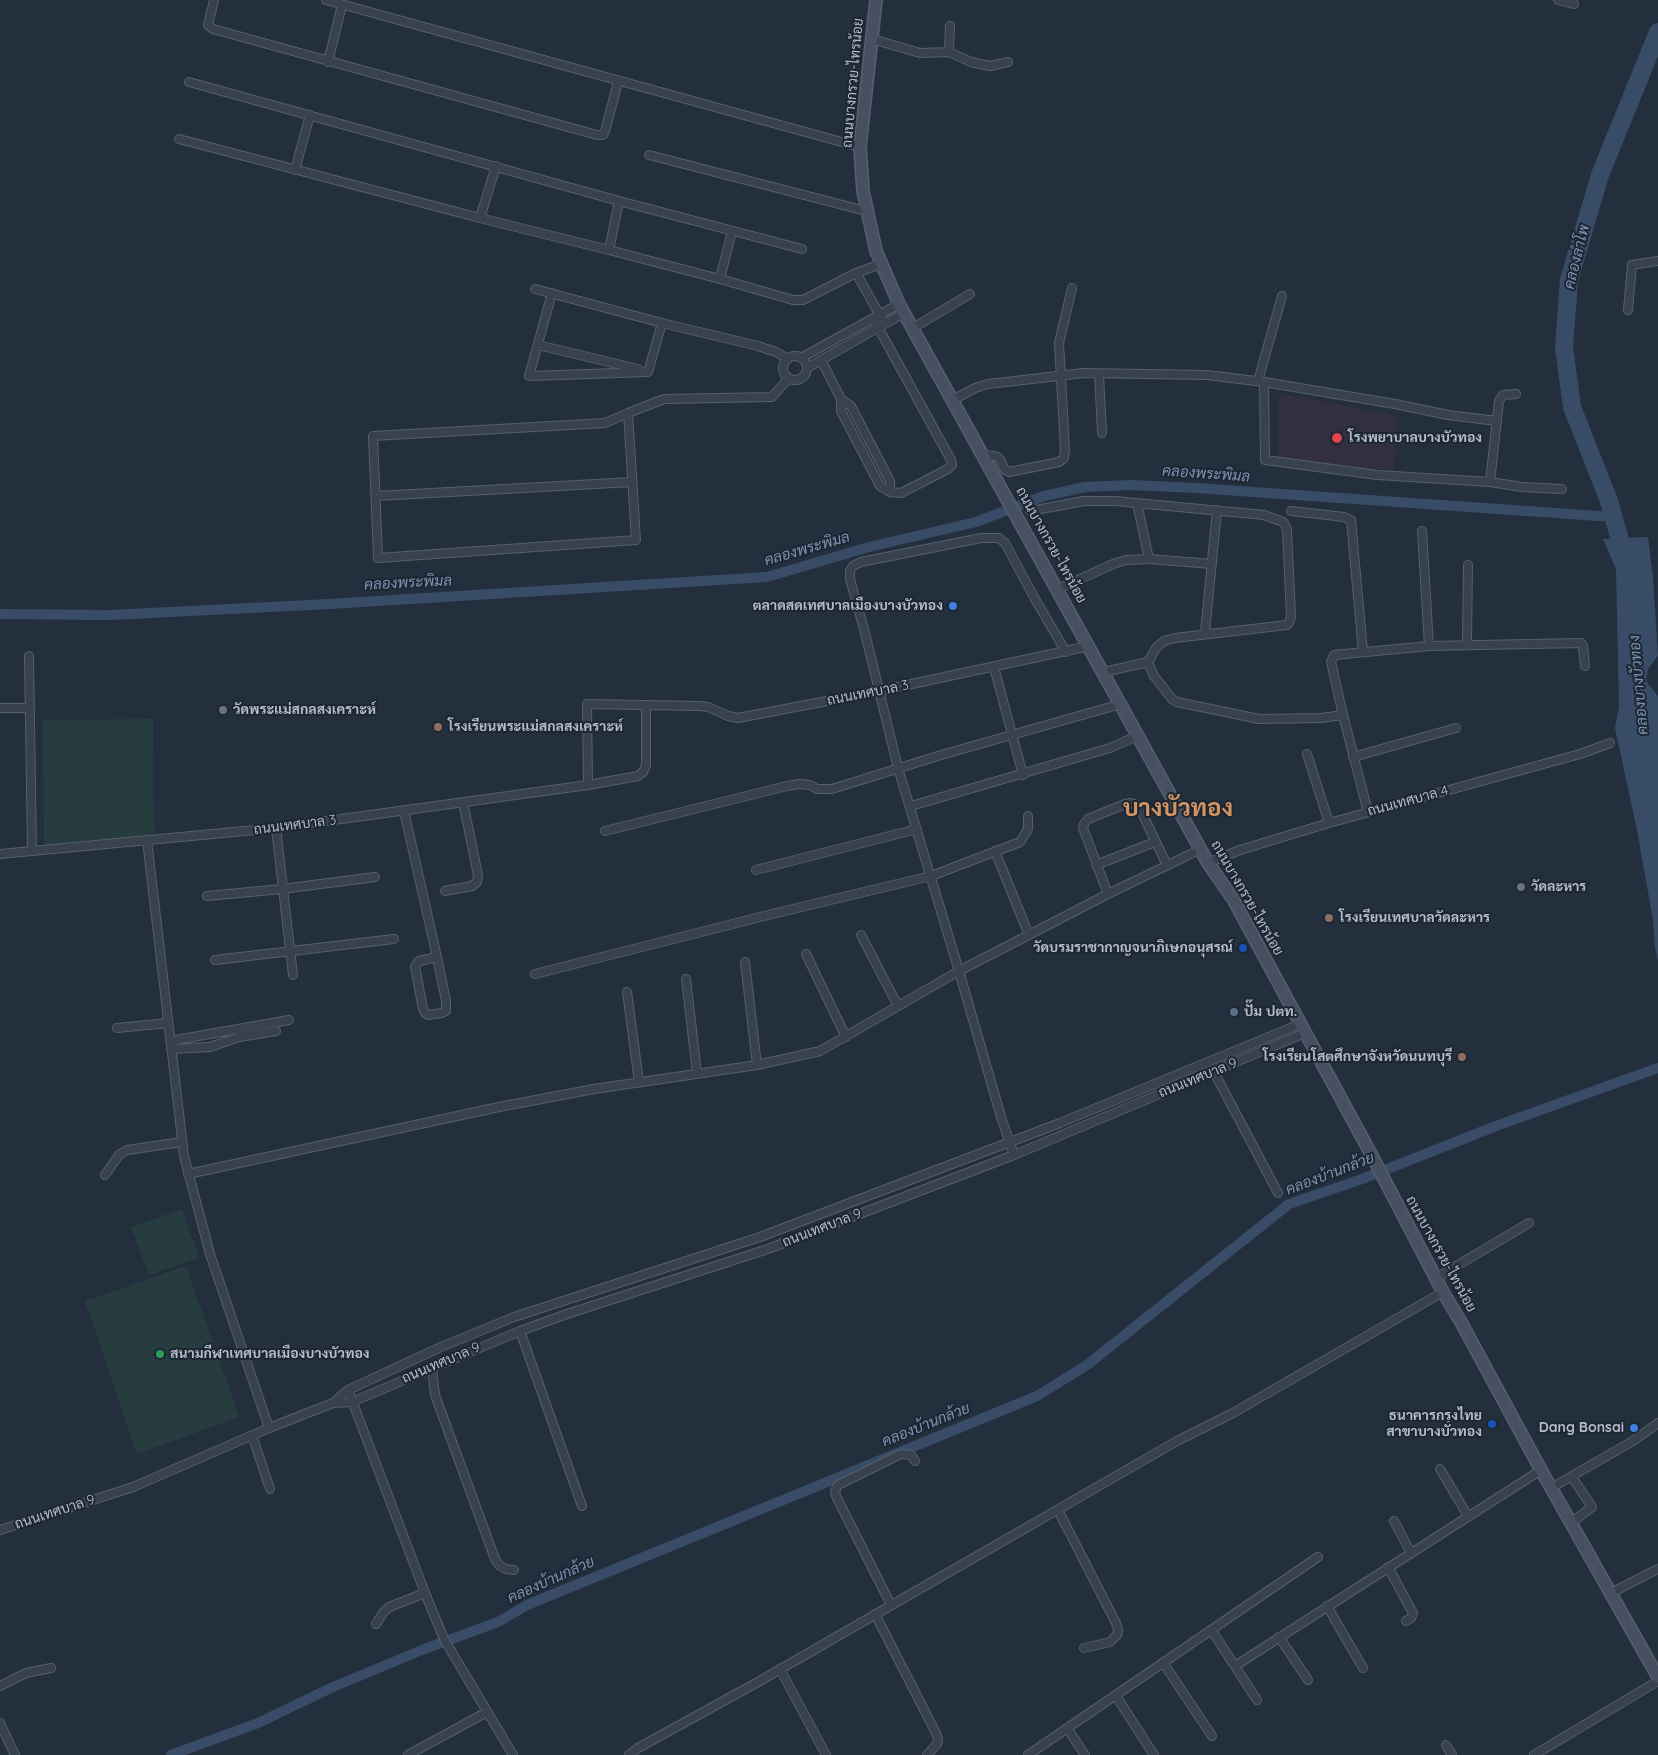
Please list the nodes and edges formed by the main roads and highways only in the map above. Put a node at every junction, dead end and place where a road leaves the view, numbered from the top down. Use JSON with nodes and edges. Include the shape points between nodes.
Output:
{"nodes":[{"id":1,"x":876,"y":0,"type":"edge"},
{"id":2,"x":1658,"y":1679,"type":"edge"}],
"edges":[{"from":1,"to":2,"type":"main road","name":"ถนนบางกรวย-ไทรน้อย","via":[[860,147],[866,210],[881,264],[912,328],[1208,863],[1232,899],[1443,1292]]}]}
